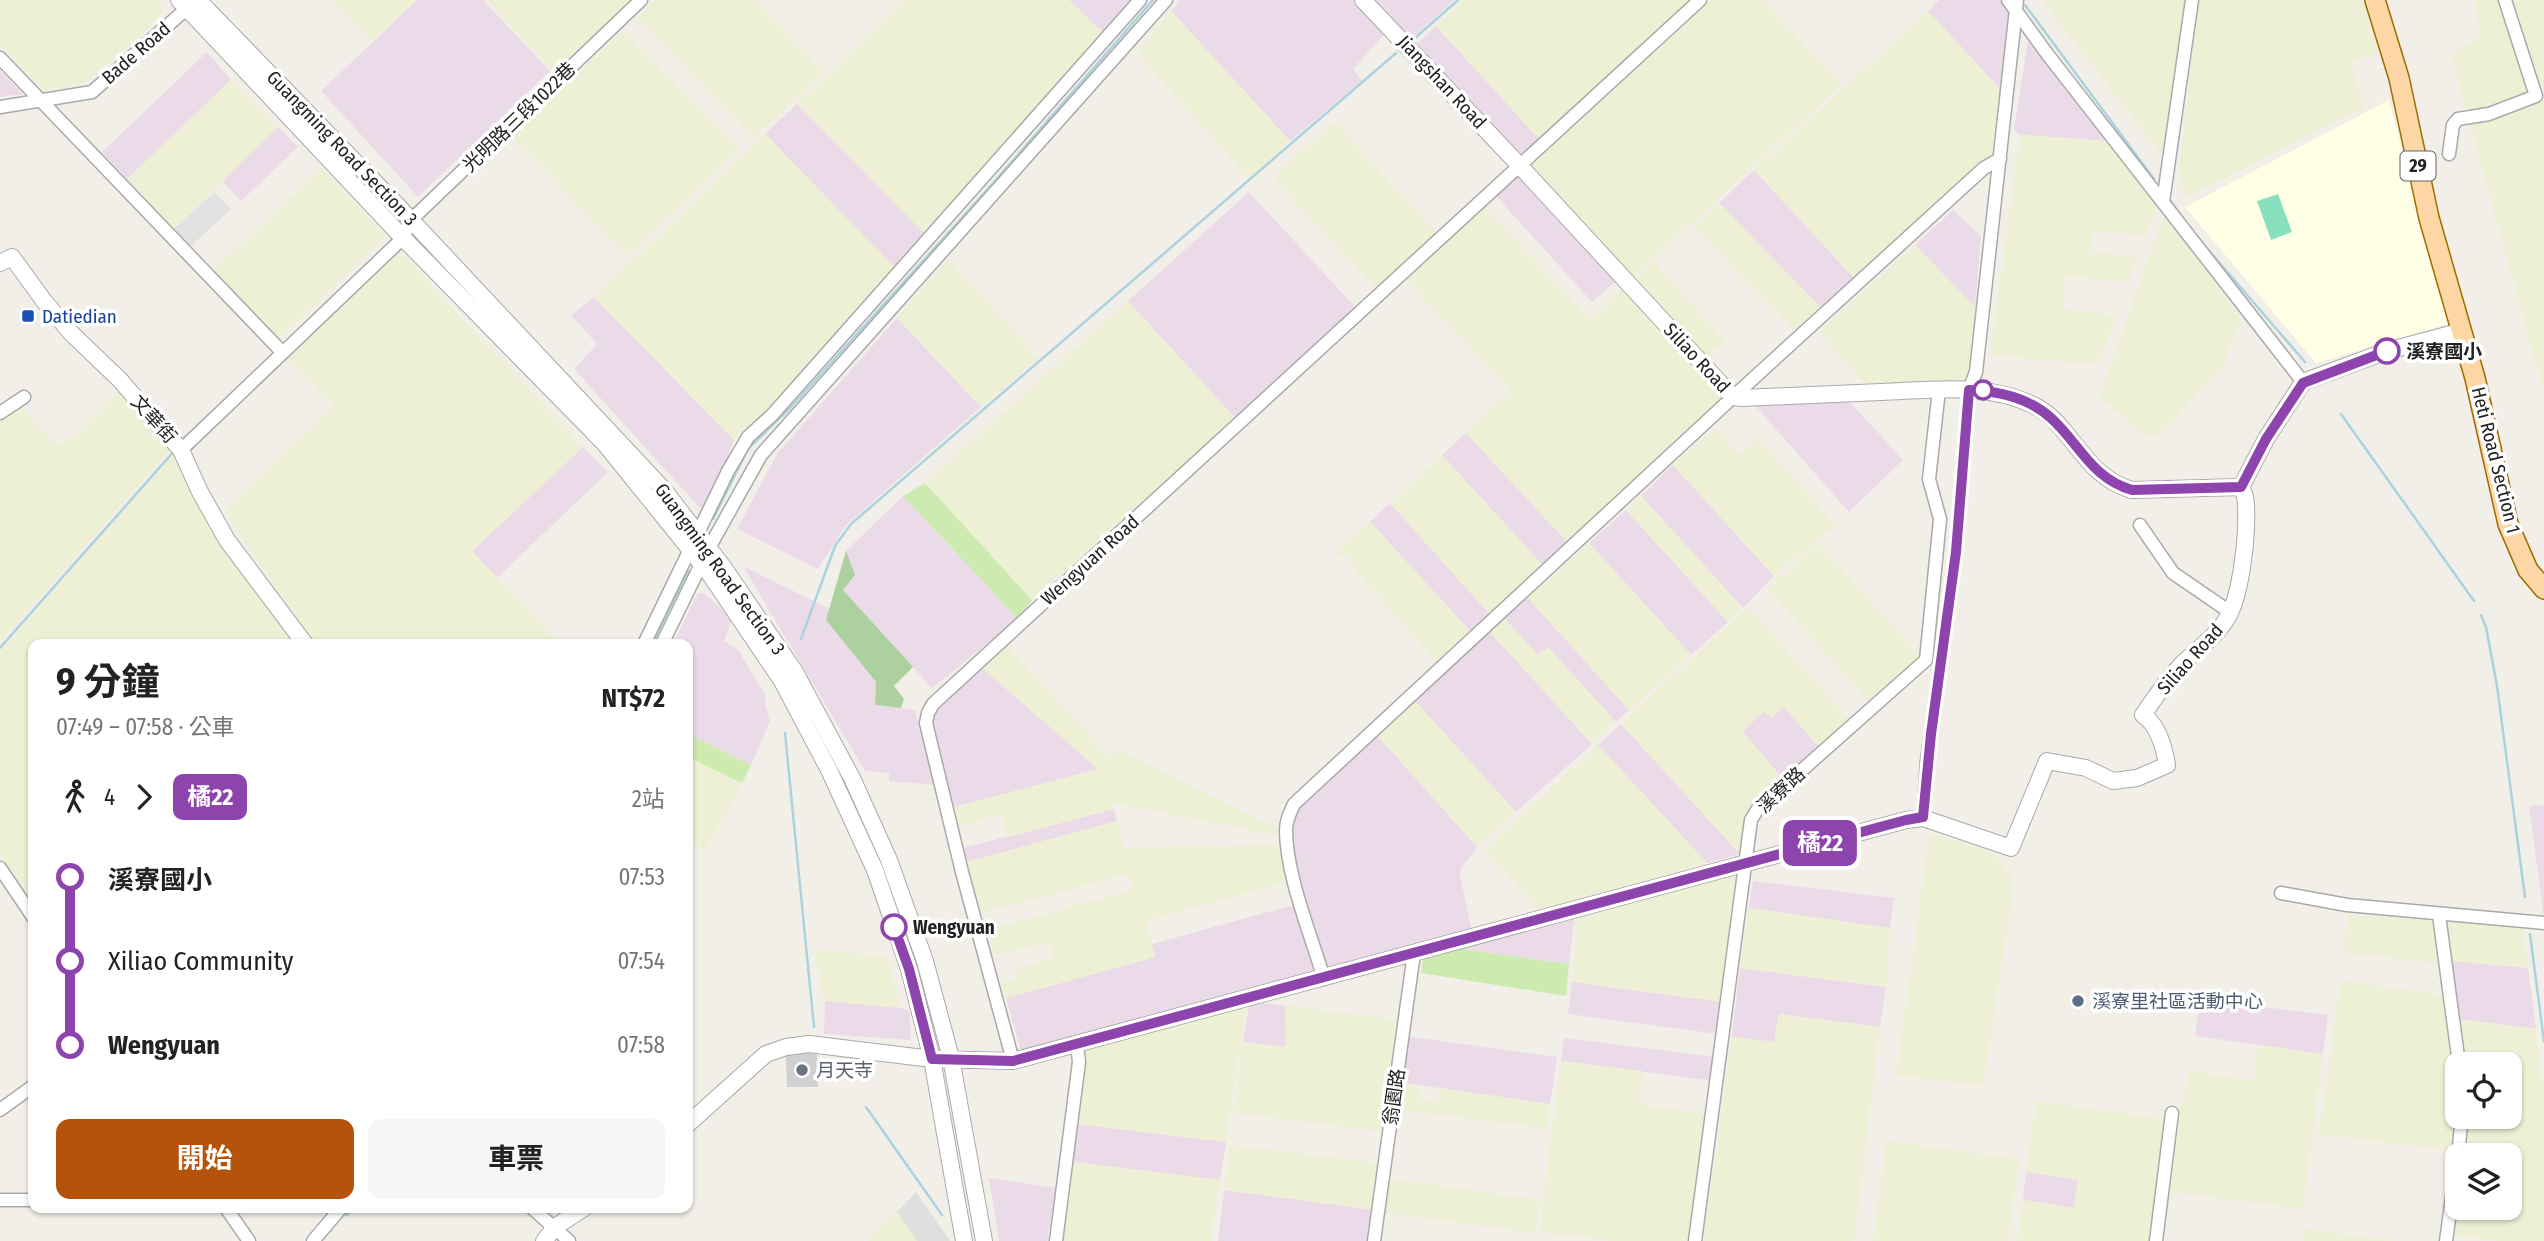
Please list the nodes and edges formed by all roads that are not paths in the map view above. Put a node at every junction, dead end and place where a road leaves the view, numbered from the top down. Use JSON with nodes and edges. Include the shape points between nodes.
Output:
{"nodes":[{"id":1,"x":641,"y":0,"type":"edge"},
{"id":2,"x":1140,"y":0,"type":"edge"},
{"id":3,"x":1166,"y":0,"type":"edge"},
{"id":4,"x":1363,"y":0,"type":"edge"},
{"id":5,"x":1700,"y":0,"type":"edge"},
{"id":6,"x":2192,"y":0,"type":"edge"},
{"id":7,"x":2375,"y":0,"type":"edge"},
{"id":8,"x":2505,"y":0,"type":"edge"},
{"id":9,"x":190,"y":2,"type":"edge"},
{"id":10,"x":2013,"y":3,"type":"edge"},
{"id":11,"x":0,"y":58,"type":"edge"},
{"id":12,"x":40,"y":100,"type":"junction"},
{"id":13,"x":0,"y":107,"type":"edge"},
{"id":14,"x":2449,"y":154,"type":"dead end"},
{"id":15,"x":2000,"y":159,"type":"junction"},
{"id":16,"x":1520,"y":166,"type":"junction"},
{"id":17,"x":2163,"y":201,"type":"junction"},
{"id":18,"x":411,"y":220,"type":"junction"},
{"id":19,"x":403,"y":238,"type":"junction"},
{"id":20,"x":0,"y":263,"type":"edge"},
{"id":21,"x":2462,"y":331,"type":"junction"},
{"id":22,"x":279,"y":349,"type":"junction"},
{"id":23,"x":2303,"y":383,"type":"junction"},
{"id":24,"x":1939,"y":390,"type":"junction"},
{"id":25,"x":1969,"y":390,"type":"junction"},
{"id":26,"x":24,"y":397,"type":"dead end"},
{"id":27,"x":1733,"y":397,"type":"junction"},
{"id":28,"x":0,"y":413,"type":"edge"},
{"id":29,"x":179,"y":447,"type":"junction"},
{"id":30,"x":2241,"y":487,"type":"junction"},
{"id":31,"x":2140,"y":525,"type":"dead end"},
{"id":32,"x":697,"y":533,"type":"junction"},
{"id":33,"x":709,"y":548,"type":"junction"},
{"id":34,"x":690,"y":549,"type":"junction"},
{"id":35,"x":701,"y":564,"type":"junction"},
{"id":36,"x":2544,"y":589,"type":"edge"},
{"id":37,"x":2230,"y":612,"type":"junction"},
{"id":38,"x":301,"y":639,"type":"edge"},
{"id":39,"x":646,"y":639,"type":"edge"},
{"id":40,"x":664,"y":639,"type":"edge"},
{"id":41,"x":1923,"y":817,"type":"junction"},
{"id":42,"x":1744,"y":863,"type":"junction"},
{"id":43,"x":0,"y":868,"type":"edge"},
{"id":44,"x":2281,"y":893,"type":"dead end"},
{"id":45,"x":28,"y":910,"type":"edge"},
{"id":46,"x":2439,"y":915,"type":"junction"},
{"id":47,"x":2544,"y":923,"type":"edge"},
{"id":48,"x":1414,"y":953,"type":"junction"},
{"id":49,"x":1324,"y":979,"type":"junction"},
{"id":50,"x":1077,"y":1044,"type":"junction"},
{"id":51,"x":2457,"y":1052,"type":"edge"},
{"id":52,"x":951,"y":1058,"type":"junction"},
{"id":53,"x":932,"y":1059,"type":"junction"},
{"id":54,"x":1013,"y":1061,"type":"junction"},
{"id":55,"x":28,"y":1090,"type":"edge"},
{"id":56,"x":0,"y":1112,"type":"edge"},
{"id":57,"x":2172,"y":1113,"type":"dead end"},
{"id":58,"x":693,"y":1120,"type":"edge"},
{"id":59,"x":28,"y":1199,"type":"edge"},
{"id":60,"x":0,"y":1200,"type":"edge"},
{"id":61,"x":229,"y":1213,"type":"edge"},
{"id":62,"x":337,"y":1213,"type":"edge"},
{"id":63,"x":538,"y":1213,"type":"edge"},
{"id":64,"x":576,"y":1213,"type":"edge"},
{"id":65,"x":2449,"y":1220,"type":"edge"},
{"id":66,"x":555,"y":1227,"type":"junction"},
{"id":67,"x":249,"y":1241,"type":"edge"},
{"id":68,"x":313,"y":1241,"type":"edge"},
{"id":69,"x":544,"y":1241,"type":"edge"},
{"id":70,"x":569,"y":1241,"type":"edge"},
{"id":71,"x":964,"y":1241,"type":"edge"},
{"id":72,"x":984,"y":1241,"type":"edge"},
{"id":73,"x":1056,"y":1241,"type":"edge"},
{"id":74,"x":1374,"y":1241,"type":"edge"},
{"id":75,"x":1695,"y":1241,"type":"edge"},
{"id":76,"x":2156,"y":1241,"type":"edge"},
{"id":77,"x":2446,"y":1241,"type":"edge"}],
"edges":[{"from":1,"to":18,"type":"street","name":"光明路三段1022巷"},
{"from":2,"to":32,"type":"street","via":[[748,437]]},
{"from":3,"to":33,"type":"street","via":[[761,455]]},
{"from":4,"to":16,"type":"street","name":"Jiangshan Road"},
{"from":5,"to":16,"type":"street","name":"Wengyuan Road"},
{"from":6,"to":17,"type":"street"},
{"from":7,"to":21,"type":"main road","name":"Heti Road Section 1","number":"29"},
{"from":8,"to":14,"type":"street","via":[[2536,96],[2489,114],[2458,119]]},
{"from":9,"to":12,"type":"street","name":"Bade Road","via":[[92,92]]},
{"from":9,"to":18,"type":"street","name":"Guangming Road Section 3"},
{"from":9,"to":19,"type":"street","name":"Guangming Road Section 3"},
{"from":10,"to":15,"type":"street"},
{"from":10,"to":17,"type":"street"},
{"from":11,"to":12,"type":"street"},
{"from":12,"to":13,"type":"street","name":"Bade Road"},
{"from":12,"to":22,"type":"street"},
{"from":15,"to":25,"type":"street","via":[[1976,372]]},
{"from":15,"to":27,"type":"street","via":[[1984,168]]},
{"from":16,"to":27,"type":"street","name":"Siliao Road"},
{"from":16,"to":54,"type":"street","name":"Wengyuan Road","via":[[933,704],[926,723]]},
{"from":17,"to":23,"type":"street"},
{"from":18,"to":19,"type":"street","name":"光明路三段1022巷"},
{"from":18,"to":32,"type":"street","name":"Guangming Road Section 3","via":[[664,490]]},
{"from":19,"to":22,"type":"street"},
{"from":19,"to":34,"type":"street","name":"Guangming Road Section 3","via":[[605,444]]},
{"from":20,"to":29,"type":"street","name":"文華街","via":[[12,257],[71,333]]},
{"from":21,"to":23,"type":"street","via":[[2387,351]]},
{"from":21,"to":36,"type":"main road","name":"Heti Road Section 1","number":"29","via":[[2508,524],[2528,570]]},
{"from":22,"to":29,"type":"street"},
{"from":23,"to":30,"type":"street"},
{"from":24,"to":25,"type":"street","name":"Siliao Road"},
{"from":24,"to":27,"type":"street","name":"Siliao Road"},
{"from":24,"to":42,"type":"street","name":"溪寮路","via":[[1929,479],[1940,519],[1926,660],[1757,810]]},
{"from":25,"to":30,"type":"street","name":"Siliao Road","via":[[1995,391],[2034,405],[2092,466],[2123,487]]},
{"from":25,"to":41,"type":"street","via":[[1956,552]]},
{"from":26,"to":28,"type":"street"},
{"from":27,"to":49,"type":"street","via":[[1294,804],[1286,830],[1290,856]]},
{"from":29,"to":38,"type":"street","name":"文華街","via":[[227,540]]},
{"from":30,"to":37,"type":"street","name":"Siliao Road","via":[[2246,539]]},
{"from":31,"to":37,"type":"street","via":[[2173,573]]},
{"from":32,"to":33,"type":"street","name":"Guangming Road Section 3"},
{"from":32,"to":34,"type":"street"},
{"from":33,"to":35,"type":"street"},
{"from":33,"to":52,"type":"street","name":"Guangming Road Section 3","via":[[795,672],[852,778],[907,908]]},
{"from":34,"to":35,"type":"street","name":"Guangming Road Section 3"},
{"from":34,"to":39,"type":"street"},
{"from":35,"to":40,"type":"street"},
{"from":35,"to":53,"type":"street","name":"Guangming Road Section 3","via":[[782,681],[829,770],[875,870],[909,969]]},
{"from":37,"to":41,"type":"street","name":"Siliao Road","via":[[2143,715],[2153,721],[2167,765],[2137,778],[2113,781],[2086,768],[2047,761],[2011,848]]},
{"from":41,"to":42,"type":"street"},
{"from":42,"to":48,"type":"street"},
{"from":42,"to":75,"type":"street","name":"溪寮路"},
{"from":43,"to":45,"type":"street"},
{"from":44,"to":46,"type":"street"},
{"from":46,"to":47,"type":"street"},
{"from":46,"to":51,"type":"street"},
{"from":48,"to":49,"type":"street"},
{"from":48,"to":74,"type":"street","name":"翁園路"},
{"from":49,"to":50,"type":"street"},
{"from":50,"to":54,"type":"street"},
{"from":50,"to":73,"type":"street","via":[[1079,1062]]},
{"from":52,"to":53,"type":"street"},
{"from":52,"to":54,"type":"street"},
{"from":52,"to":72,"type":"street","name":"Guangming Road Section 3"},
{"from":53,"to":58,"type":"street","via":[[809,1044],[786,1047],[766,1055]]},
{"from":53,"to":71,"type":"street","name":"Guangming Road Section 3"},
{"from":55,"to":56,"type":"street"},
{"from":57,"to":76,"type":"street"},
{"from":59,"to":60,"type":"street"},
{"from":61,"to":67,"type":"street"},
{"from":62,"to":68,"type":"street"},
{"from":63,"to":66,"type":"street"},
{"from":64,"to":66,"type":"street"},
{"from":65,"to":77,"type":"street"},
{"from":66,"to":69,"type":"street"},
{"from":66,"to":70,"type":"street"}]}
